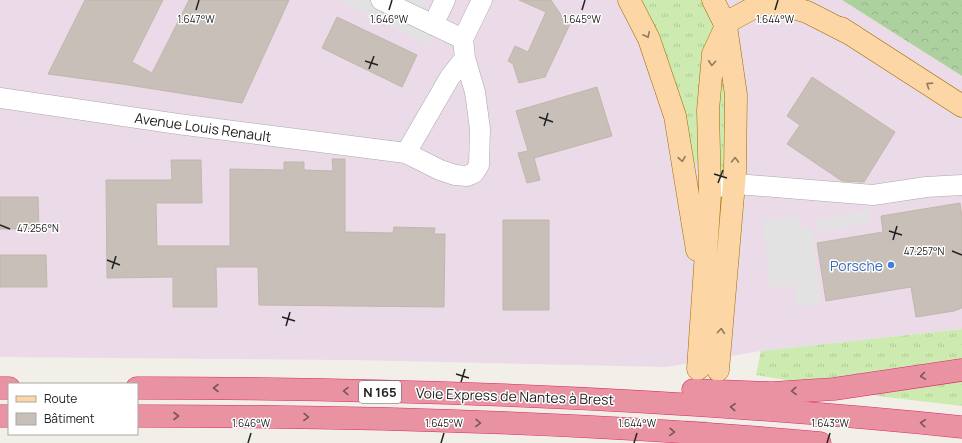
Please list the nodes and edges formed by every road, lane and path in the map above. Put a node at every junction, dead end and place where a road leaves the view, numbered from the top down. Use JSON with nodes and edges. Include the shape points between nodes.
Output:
{"nodes":[{"id":1,"x":381,"y":0,"type":"edge"},
{"id":2,"x":445,"y":0,"type":"edge"},
{"id":3,"x":482,"y":0,"type":"edge"},
{"id":4,"x":629,"y":0,"type":"edge"},
{"id":5,"x":713,"y":0,"type":"edge"},
{"id":6,"x":798,"y":0,"type":"edge"},
{"id":7,"x":433,"y":25,"type":"junction"},
{"id":8,"x":726,"y":26,"type":"junction"},
{"id":9,"x":854,"y":36,"type":"junction"},
{"id":10,"x":464,"y":48,"type":"junction"},
{"id":11,"x":0,"y":98,"type":"edge"},
{"id":12,"x":962,"y":106,"type":"edge"},
{"id":13,"x":406,"y":153,"type":"junction"},
{"id":14,"x":733,"y":184,"type":"junction"},
{"id":15,"x":962,"y":185,"type":"edge"},
{"id":16,"x":710,"y":188,"type":"junction"},
{"id":17,"x":702,"y":285,"type":"junction"},
{"id":18,"x":962,"y":370,"type":"edge"},
{"id":19,"x":138,"y":388,"type":"edge"},
{"id":20,"x":623,"y":401,"type":"junction"},
{"id":21,"x":138,"y":416,"type":"edge"},
{"id":22,"x":962,"y":427,"type":"edge"},
{"id":23,"x":820,"y":443,"type":"edge"}],
"edges":[{"from":1,"to":7,"type":"street"},
{"from":2,"to":7,"type":"street"},
{"from":3,"to":10,"type":"street"},
{"from":4,"to":17,"type":"main road","one_way":true,"via":[[649,39],[675,116]]},
{"from":5,"to":8,"type":"main road"},
{"from":6,"to":9,"type":"main road"},
{"from":7,"to":10,"type":"street"},
{"from":8,"to":9,"type":"main road","via":[[731,20],[755,7],[779,4],[807,12]]},
{"from":14,"to":8,"type":"main road","one_way":true,"via":[[736,95]]},
{"from":8,"to":16,"type":"main road","one_way":true,"via":[[713,54],[708,110]]},
{"from":12,"to":9,"type":"main road","one_way":true},
{"from":10,"to":13,"type":"street"},
{"from":10,"to":13,"type":"street","name":"Avenue Louis Renault","via":[[475,92],[480,130],[479,165],[474,173],[455,176]]},
{"from":11,"to":13,"type":"street","name":"Avenue Louis Renault"},
{"from":14,"to":15,"type":"street","via":[[873,195],[926,186]]},
{"from":14,"to":16,"type":"street"},
{"from":17,"to":14,"type":"main road","one_way":true,"via":[[708,370]]},
{"from":16,"to":17,"type":"main road"},
{"from":18,"to":20,"type":"highway","one_way":true,"via":[[826,390],[772,393],[646,389]]},
{"from":20,"to":19,"type":"highway","name":"Voie Express de Nantes à Brest","number":"N 165","one_way":true,"via":[[454,394]]},
{"from":22,"to":20,"type":"highway","name":"Voie Express de Nantes à Brest","number":"N 165","one_way":true,"via":[[772,410]]},
{"from":21,"to":23,"type":"highway","name":"Voie Express de Nantes à Brest","number":"N 165","one_way":true,"via":[[307,417],[540,425]]}]}
